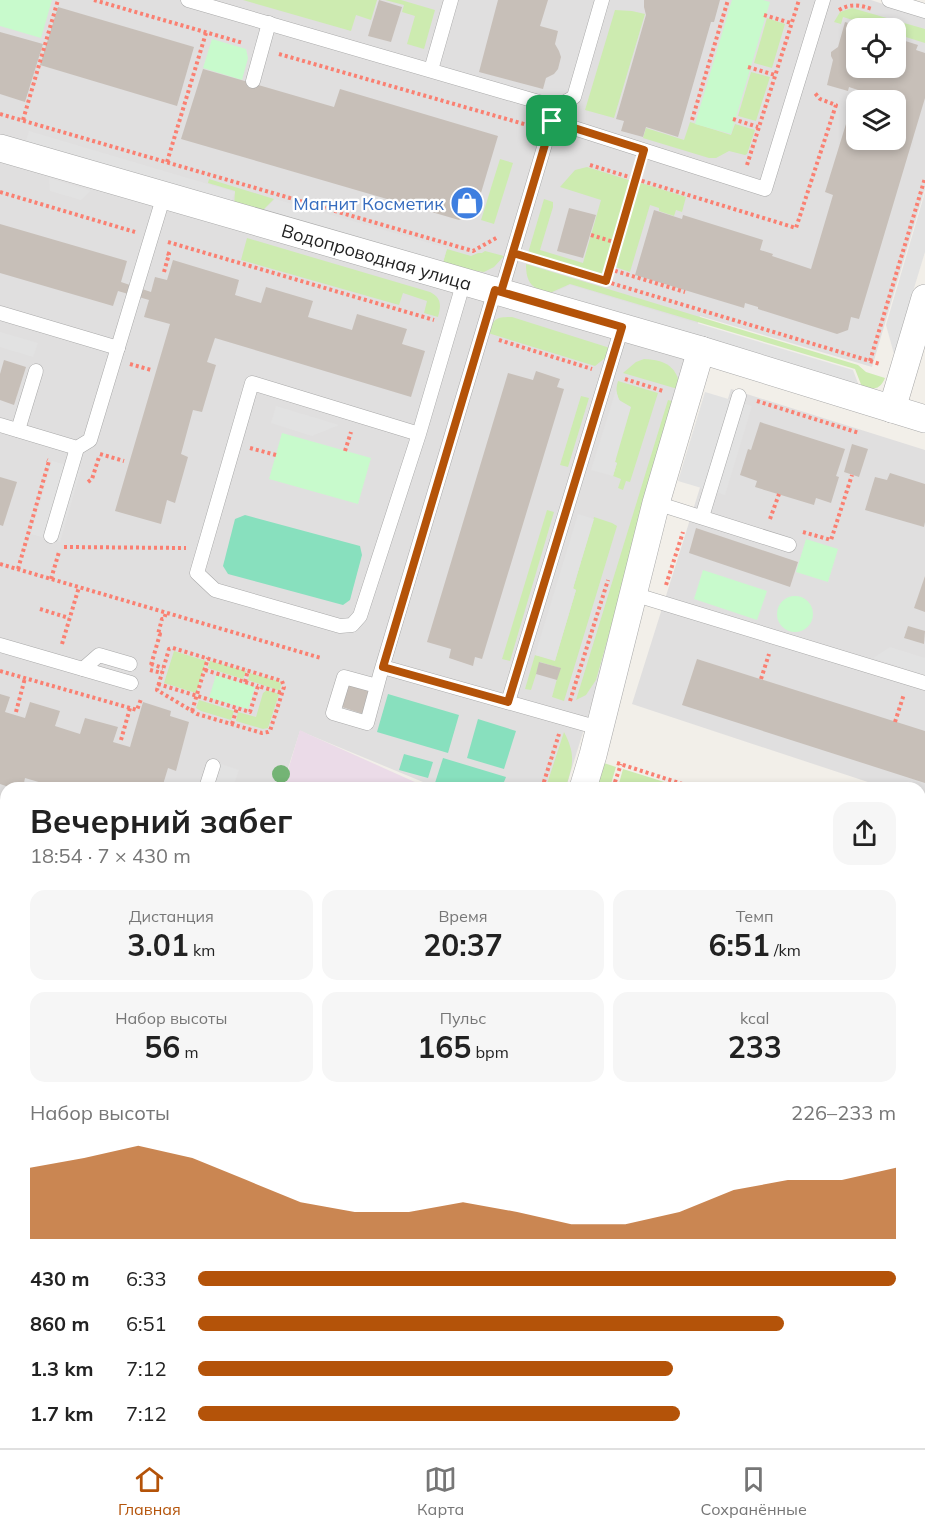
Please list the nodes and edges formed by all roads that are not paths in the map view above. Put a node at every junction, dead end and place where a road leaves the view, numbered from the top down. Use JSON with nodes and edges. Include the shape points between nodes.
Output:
{"nodes":[{"id":1,"x":188,"y":0,"type":"edge"},
{"id":2,"x":451,"y":0,"type":"edge"},
{"id":3,"x":602,"y":0,"type":"edge"},
{"id":4,"x":823,"y":0,"type":"edge"},
{"id":5,"x":889,"y":0,"type":"edge"},
{"id":6,"x":925,"y":11,"type":"edge"},
{"id":7,"x":269,"y":23,"type":"junction"},
{"id":8,"x":431,"y":70,"type":"junction"},
{"id":9,"x":253,"y":81,"type":"dead end"},
{"id":10,"x":556,"y":107,"type":"junction"},
{"id":11,"x":552,"y":121,"type":"junction"},
{"id":12,"x":0,"y":148,"type":"edge"},
{"id":13,"x":164,"y":195,"type":"junction"},
{"id":14,"x":464,"y":281,"type":"junction"},
{"id":15,"x":498,"y":291,"type":"junction"},
{"id":16,"x":925,"y":298,"type":"edge"},
{"id":17,"x":0,"y":313,"type":"edge"},
{"id":18,"x":622,"y":327,"type":"junction"},
{"id":19,"x":118,"y":348,"type":"junction"},
{"id":20,"x":700,"y":350,"type":"junction"},
{"id":21,"x":36,"y":371,"type":"dead end"},
{"id":22,"x":739,"y":396,"type":"road end"},
{"id":23,"x":892,"y":409,"type":"junction"},
{"id":24,"x":925,"y":419,"type":"edge"},
{"id":25,"x":0,"y":424,"type":"edge"},
{"id":26,"x":18,"y":430,"type":"junction"},
{"id":27,"x":419,"y":434,"type":"junction"},
{"id":28,"x":77,"y":448,"type":"junction"},
{"id":29,"x":656,"y":503,"type":"junction"},
{"id":30,"x":702,"y":517,"type":"junction"},
{"id":31,"x":51,"y":536,"type":"dead end"},
{"id":32,"x":789,"y":545,"type":"dead end"},
{"id":33,"x":633,"y":594,"type":"junction"},
{"id":34,"x":0,"y":645,"type":"edge"},
{"id":35,"x":130,"y":664,"type":"dead end"},
{"id":36,"x":383,"y":667,"type":"junction"},
{"id":37,"x":82,"y":669,"type":"junction"},
{"id":38,"x":925,"y":683,"type":"edge"},
{"id":39,"x":137,"y":687,"type":"road end"},
{"id":40,"x":377,"y":687,"type":"dead end"},
{"id":41,"x":508,"y":702,"type":"junction"},
{"id":42,"x":599,"y":728,"type":"junction"},
{"id":43,"x":213,"y":766,"type":"dead end"},
{"id":44,"x":208,"y":782,"type":"edge"},
{"id":45,"x":585,"y":782,"type":"edge"}],
"edges":[{"from":1,"to":7,"type":"lane"},
{"from":2,"to":8,"type":"lane"},
{"from":3,"to":10,"type":"lane","via":[[574,97]]},
{"from":4,"to":11,"type":"lane","via":[[765,189]]},
{"from":5,"to":6,"type":"lane"},
{"from":7,"to":8,"type":"lane"},
{"from":7,"to":9,"type":"lane"},
{"from":8,"to":10,"type":"lane"},
{"from":10,"to":11,"type":"lane"},
{"from":11,"to":15,"type":"lane"},
{"from":12,"to":13,"type":"street","name":"Водопроводная улица"},
{"from":13,"to":14,"type":"street","name":"Водопроводная улица"},
{"from":13,"to":19,"type":"lane"},
{"from":14,"to":15,"type":"street","name":"Водопроводная улица"},
{"from":14,"to":27,"type":"lane"},
{"from":15,"to":18,"type":"street","name":"Водопроводная улица"},
{"from":15,"to":36,"type":"lane"},
{"from":16,"to":23,"type":"street"},
{"from":17,"to":19,"type":"lane"},
{"from":18,"to":20,"type":"street","name":"Водопроводная улица"},
{"from":18,"to":41,"type":"lane"},
{"from":19,"to":28,"type":"lane","via":[[90,440]]},
{"from":20,"to":23,"type":"street","name":"Водопроводная улица"},
{"from":20,"to":29,"type":"street"},
{"from":21,"to":26,"type":"lane"},
{"from":22,"to":30,"type":"lane"},
{"from":23,"to":24,"type":"street","name":"Водопроводная улица"},
{"from":25,"to":26,"type":"lane"},
{"from":26,"to":28,"type":"lane"},
{"from":27,"to":27,"type":"lane","via":[[252,383],[197,573],[215,590],[340,626],[352,625],[360,616]]},
{"from":28,"to":31,"type":"lane"},
{"from":29,"to":30,"type":"lane"},
{"from":29,"to":33,"type":"street"},
{"from":30,"to":32,"type":"lane"},
{"from":33,"to":38,"type":"lane"},
{"from":33,"to":42,"type":"street"},
{"from":34,"to":37,"type":"lane"},
{"from":35,"to":37,"type":"lane","via":[[99,655]]},
{"from":36,"to":40,"type":"lane"},
{"from":36,"to":41,"type":"lane"},
{"from":37,"to":39,"type":"lane"},
{"from":41,"to":42,"type":"lane"},
{"from":42,"to":45,"type":"street"},
{"from":43,"to":44,"type":"lane"}]}
